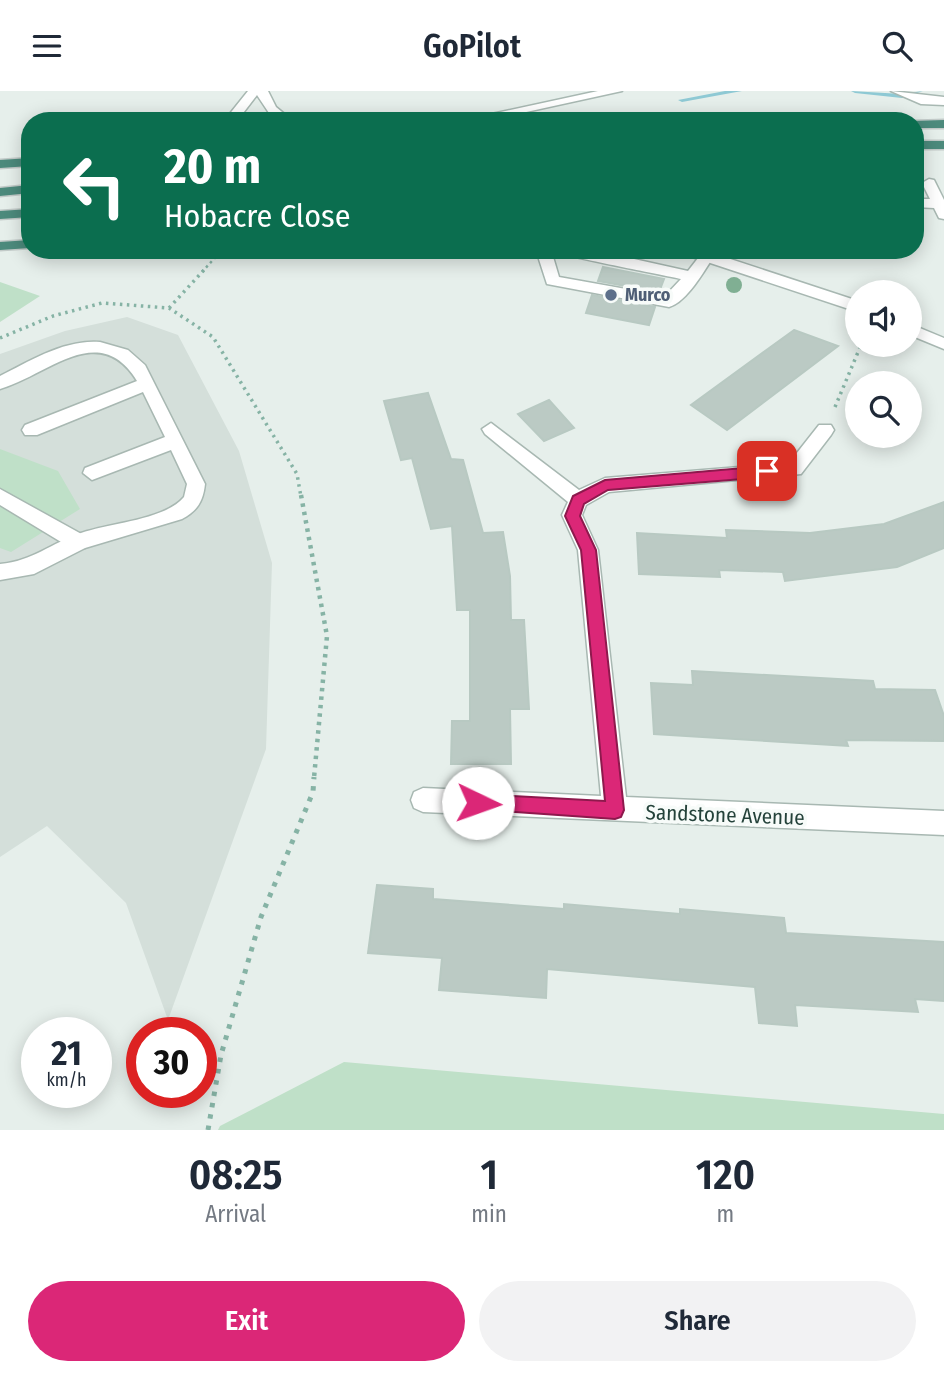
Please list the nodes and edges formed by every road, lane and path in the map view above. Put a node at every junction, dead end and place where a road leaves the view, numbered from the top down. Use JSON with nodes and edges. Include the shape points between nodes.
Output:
{"nodes":[{"id":1,"x":254,"y":91,"type":"edge"},
{"id":2,"x":262,"y":91,"type":"edge"},
{"id":3,"x":897,"y":91,"type":"edge"},
{"id":4,"x":609,"y":92,"type":"edge"},
{"id":5,"x":944,"y":101,"type":"edge"},
{"id":6,"x":237,"y":112,"type":"edge"},
{"id":7,"x":273,"y":112,"type":"edge"},
{"id":8,"x":510,"y":112,"type":"edge"},
{"id":9,"x":924,"y":124,"type":"edge"},
{"id":10,"x":944,"y":124,"type":"edge"},
{"id":11,"x":924,"y":145,"type":"edge"},
{"id":12,"x":944,"y":145,"type":"edge"},
{"id":13,"x":21,"y":163,"type":"edge"},
{"id":14,"x":0,"y":164,"type":"edge"},
{"id":15,"x":929,"y":183,"type":"dead end"},
{"id":16,"x":21,"y":190,"type":"edge"},
{"id":17,"x":0,"y":192,"type":"edge"},
{"id":18,"x":941,"y":209,"type":"edge"},
{"id":19,"x":21,"y":214,"type":"edge"},
{"id":20,"x":0,"y":215,"type":"edge"},
{"id":21,"x":21,"y":245,"type":"edge"},
{"id":22,"x":0,"y":246,"type":"edge"},
{"id":23,"x":214,"y":259,"type":"edge"},
{"id":24,"x":546,"y":259,"type":"edge"},
{"id":25,"x":616,"y":259,"type":"edge"},
{"id":26,"x":705,"y":259,"type":"edge"},
{"id":27,"x":716,"y":259,"type":"edge"},
{"id":28,"x":692,"y":277,"type":"junction"},
{"id":29,"x":845,"y":303,"type":"edge"},
{"id":30,"x":169,"y":308,"type":"junction"},
{"id":31,"x":922,"y":334,"type":"edge"},
{"id":32,"x":0,"y":338,"type":"edge"},
{"id":33,"x":944,"y":344,"type":"edge"},
{"id":34,"x":856,"y":357,"type":"edge"},
{"id":35,"x":0,"y":383,"type":"edge"},
{"id":36,"x":147,"y":384,"type":"junction"},
{"id":37,"x":491,"y":429,"type":"dead end"},
{"id":38,"x":825,"y":430,"type":"joint"},
{"id":39,"x":31,"y":431,"type":"dead end"},
{"id":40,"x":174,"y":440,"type":"junction"},
{"id":41,"x":92,"y":473,"type":"dead end"},
{"id":42,"x":0,"y":496,"type":"edge"},
{"id":43,"x":579,"y":500,"type":"junction"},
{"id":44,"x":78,"y":542,"type":"junction"},
{"id":45,"x":0,"y":572,"type":"edge"},
{"id":46,"x":423,"y":800,"type":"dead end"},
{"id":47,"x":615,"y":810,"type":"junction"},
{"id":48,"x":944,"y":823,"type":"edge"},
{"id":49,"x":208,"y":1130,"type":"edge"}],
"edges":[{"from":1,"to":6,"type":"street"},
{"from":2,"to":7,"type":"street"},
{"from":3,"to":5,"type":"street","via":[[925,101]]},
{"from":4,"to":8,"type":"street"},
{"from":9,"to":10,"type":"highway"},
{"from":11,"to":12,"type":"highway"},
{"from":13,"to":14,"type":"highway"},
{"from":15,"to":18,"type":"street"},
{"from":16,"to":17,"type":"highway"},
{"from":19,"to":20,"type":"highway"},
{"from":21,"to":22,"type":"highway"},
{"from":23,"to":30,"type":"path"},
{"from":24,"to":28,"type":"street","via":[[552,281],[669,302]]},
{"from":25,"to":28,"type":"street"},
{"from":26,"to":28,"type":"street"},
{"from":27,"to":29,"type":"street"},
{"from":30,"to":32,"type":"path","via":[[102,303]]},
{"from":30,"to":49,"type":"path","via":[[214,337],[297,474],[327,636],[313,792],[261,917],[221,1055]]},
{"from":31,"to":33,"type":"street"},
{"from":34,"to":38,"type":"path"},
{"from":35,"to":36,"type":"street","via":[[65,353],[93,347],[131,360]]},
{"from":36,"to":39,"type":"street"},
{"from":36,"to":40,"type":"street"},
{"from":37,"to":43,"type":"street"},
{"from":38,"to":43,"type":"street","via":[[794,469],[605,485]]},
{"from":40,"to":41,"type":"street"},
{"from":40,"to":44,"type":"street","via":[[196,484],[194,499],[185,508]]},
{"from":42,"to":44,"type":"street"},
{"from":43,"to":47,"type":"street","via":[[572,516],[588,550]]},
{"from":44,"to":45,"type":"street","via":[[27,571]]},
{"from":46,"to":47,"type":"street","name":"Sandstone Avenue"},
{"from":47,"to":48,"type":"street","name":"Sandstone Avenue"}]}
